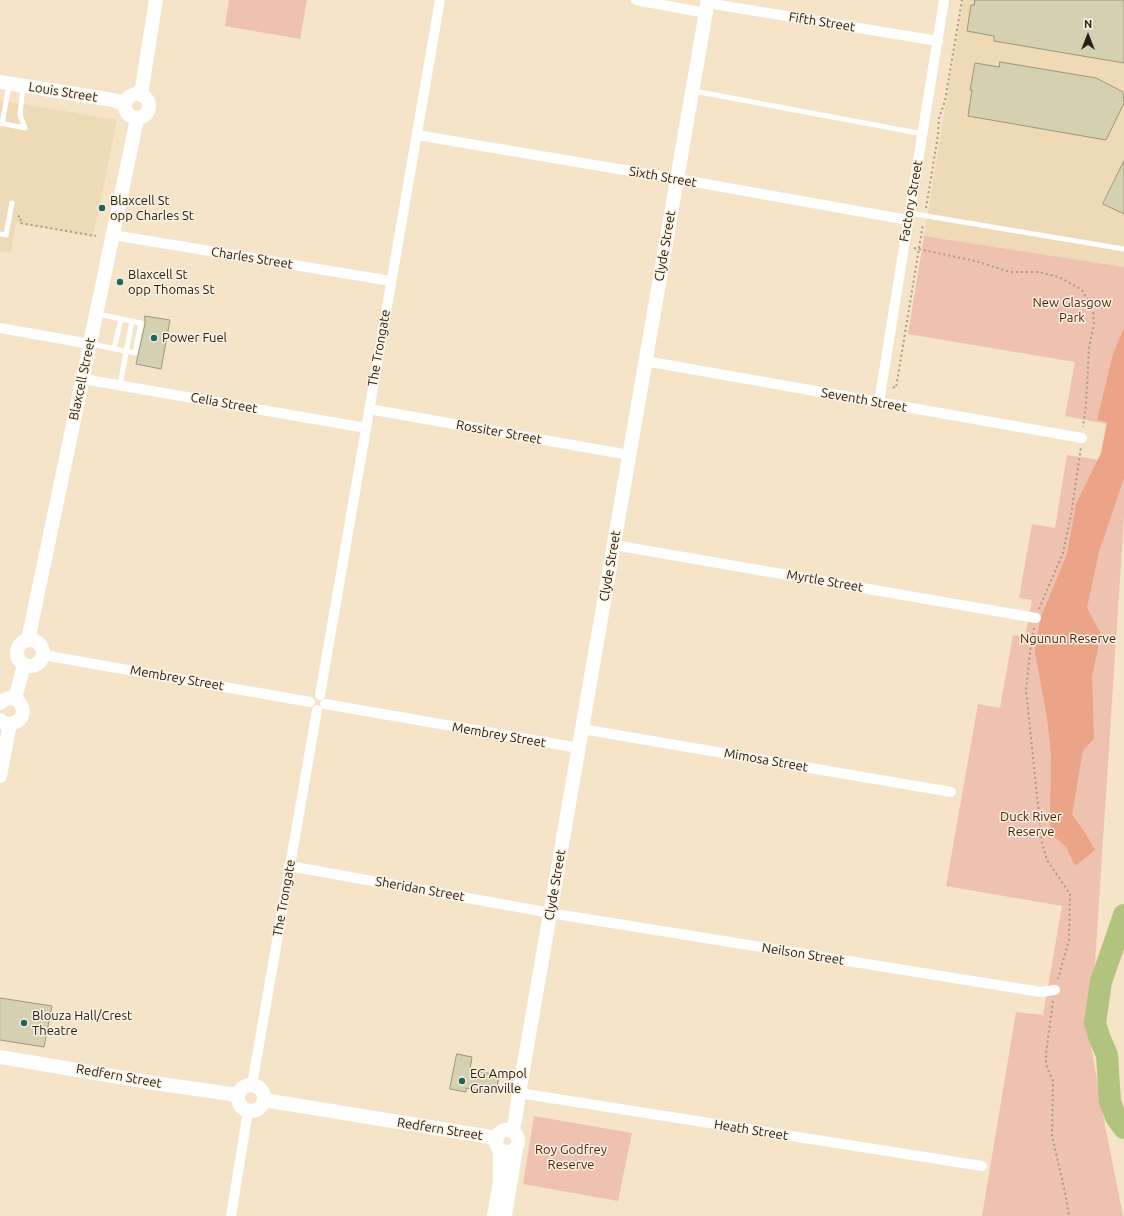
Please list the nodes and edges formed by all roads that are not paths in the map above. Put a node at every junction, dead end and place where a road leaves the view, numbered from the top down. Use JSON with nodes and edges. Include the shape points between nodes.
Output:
{"nodes":[{"id":1,"x":156,"y":0,"type":"edge"},
{"id":2,"x":440,"y":0,"type":"edge"},
{"id":3,"x":636,"y":0,"type":"edge"},
{"id":4,"x":944,"y":0,"type":"edge"},
{"id":5,"x":707,"y":5,"type":"edge"},
{"id":6,"x":938,"y":41,"type":"junction"},
{"id":7,"x":11,"y":84,"type":"edge"},
{"id":8,"x":692,"y":91,"type":"junction"},
{"id":9,"x":141,"y":94,"type":"junction"},
{"id":10,"x":125,"y":104,"type":"junction"},
{"id":11,"x":137,"y":119,"type":"junction"},
{"id":12,"x":1,"y":124,"type":"edge"},
{"id":13,"x":923,"y":134,"type":"junction"},
{"id":14,"x":417,"y":135,"type":"junction"},
{"id":15,"x":677,"y":179,"type":"junction"},
{"id":16,"x":12,"y":203,"type":"dead end"},
{"id":17,"x":909,"y":217,"type":"junction"},
{"id":18,"x":0,"y":234,"type":"edge"},
{"id":19,"x":113,"y":235,"type":"junction"},
{"id":20,"x":1124,"y":249,"type":"edge"},
{"id":21,"x":391,"y":281,"type":"junction"},
{"id":22,"x":96,"y":314,"type":"junction"},
{"id":23,"x":120,"y":319,"type":"junction"},
{"id":24,"x":132,"y":321,"type":"junction"},
{"id":25,"x":0,"y":328,"type":"edge"},
{"id":26,"x":90,"y":344,"type":"junction"},
{"id":27,"x":114,"y":349,"type":"junction"},
{"id":28,"x":126,"y":352,"type":"junction"},
{"id":29,"x":645,"y":362,"type":"junction"},
{"id":30,"x":83,"y":379,"type":"junction"},
{"id":31,"x":120,"y":385,"type":"junction"},
{"id":32,"x":879,"y":402,"type":"junction"},
{"id":33,"x":369,"y":409,"type":"junction"},
{"id":34,"x":366,"y":428,"type":"junction"},
{"id":35,"x":1082,"y":438,"type":"road end"},
{"id":36,"x":629,"y":455,"type":"junction"},
{"id":37,"x":614,"y":545,"type":"junction"},
{"id":38,"x":1036,"y":618,"type":"road end"},
{"id":39,"x":28,"y":640,"type":"junction"},
{"id":40,"x":43,"y":655,"type":"junction"},
{"id":41,"x":24,"y":665,"type":"junction"},
{"id":42,"x":320,"y":695,"type":"junction"},
{"id":43,"x":14,"y":699,"type":"junction"},
{"id":44,"x":0,"y":702,"type":"edge"},
{"id":45,"x":310,"y":702,"type":"junction"},
{"id":46,"x":321,"y":707,"type":"junction"},
{"id":47,"x":5,"y":722,"type":"edge"},
{"id":48,"x":582,"y":729,"type":"junction"},
{"id":49,"x":579,"y":748,"type":"junction"},
{"id":50,"x":0,"y":776,"type":"edge"},
{"id":51,"x":950,"y":792,"type":"dead end"},
{"id":52,"x":289,"y":866,"type":"junction"},
{"id":53,"x":550,"y":913,"type":"junction"},
{"id":54,"x":1055,"y":990,"type":"road end"},
{"id":55,"x":0,"y":1057,"type":"edge"},
{"id":56,"x":252,"y":1085,"type":"junction"},
{"id":57,"x":519,"y":1093,"type":"junction"},
{"id":58,"x":238,"y":1095,"type":"junction"},
{"id":59,"x":264,"y":1100,"type":"junction"},
{"id":60,"x":248,"y":1111,"type":"junction"},
{"id":61,"x":512,"y":1131,"type":"junction"},
{"id":62,"x":499,"y":1143,"type":"junction"},
{"id":63,"x":516,"y":1148,"type":"junction"},
{"id":64,"x":982,"y":1166,"type":"dead end"},
{"id":65,"x":231,"y":1216,"type":"edge"},
{"id":66,"x":494,"y":1216,"type":"edge"},
{"id":67,"x":505,"y":1216,"type":"edge"}],
"edges":[{"from":1,"to":9,"type":"street"},
{"from":2,"to":14,"type":"street","name":"The Trongate"},
{"from":3,"to":5,"type":"street","name":"Fifth Street"},
{"from":4,"to":6,"type":"street","name":"Factory Street"},
{"from":5,"to":6,"type":"street","name":"Fifth Street"},
{"from":5,"to":8,"type":"street","name":"Clyde Street"},
{"from":6,"to":13,"type":"street","name":"Factory Street"},
{"from":7,"to":10,"type":"street","name":"Louis Street"},
{"from":7,"to":12,"type":"lane"},
{"from":7,"to":12,"type":"lane","via":[[25,128]]},
{"from":8,"to":13,"type":"lane"},
{"from":8,"to":15,"type":"street","name":"Clyde Street"},
{"from":9,"to":10,"type":"street","via":[[130,96]]},
{"from":9,"to":11,"type":"street","via":[[150,106],[144,116]]},
{"from":10,"to":11,"type":"street","via":[[129,116]]},
{"from":11,"to":19,"type":"street","name":"Blaxcell Street"},
{"from":13,"to":17,"type":"street","name":"Factory Street"},
{"from":14,"to":15,"type":"street","name":"Sixth Street"},
{"from":14,"to":21,"type":"street","name":"The Trongate"},
{"from":15,"to":17,"type":"street","name":"Sixth Street"},
{"from":15,"to":29,"type":"street","name":"Clyde Street"},
{"from":16,"to":18,"type":"lane","via":[[6,235]]},
{"from":17,"to":20,"type":"lane","via":[[925,216]]},
{"from":17,"to":32,"type":"street","name":"Factory Street"},
{"from":19,"to":21,"type":"street","name":"Charles Street"},
{"from":19,"to":22,"type":"street","name":"Blaxcell Street"},
{"from":21,"to":33,"type":"street","name":"The Trongate"},
{"from":22,"to":23,"type":"lane"},
{"from":22,"to":26,"type":"street","name":"Blaxcell Street"},
{"from":23,"to":24,"type":"lane"},
{"from":23,"to":27,"type":"lane"},
{"from":24,"to":28,"type":"lane"},
{"from":24,"to":28,"type":"lane","via":[[141,323],[135,353]]},
{"from":25,"to":26,"type":"street"},
{"from":26,"to":27,"type":"lane"},
{"from":26,"to":30,"type":"street","name":"Blaxcell Street"},
{"from":27,"to":28,"type":"lane"},
{"from":28,"to":31,"type":"lane"},
{"from":29,"to":32,"type":"street","name":"Seventh Street"},
{"from":29,"to":36,"type":"street","name":"Clyde Street"},
{"from":30,"to":31,"type":"street","name":"Celia Street"},
{"from":30,"to":39,"type":"street","name":"Blaxcell Street"},
{"from":31,"to":34,"type":"street","name":"Celia Street"},
{"from":32,"to":35,"type":"street","name":"Seventh Street"},
{"from":33,"to":34,"type":"street","name":"The Trongate"},
{"from":33,"to":36,"type":"street","name":"Rossiter Street"},
{"from":34,"to":42,"type":"street","name":"The Trongate"},
{"from":36,"to":37,"type":"street","name":"Clyde Street"},
{"from":37,"to":38,"type":"street","name":"Myrtle Street"},
{"from":37,"to":48,"type":"street","name":"Clyde Street"},
{"from":39,"to":40,"type":"street","via":[[40,644]]},
{"from":39,"to":41,"type":"street","via":[[21,644],[17,651],[18,659]]},
{"from":40,"to":41,"type":"street","via":[[36,665]]},
{"from":40,"to":45,"type":"street","name":"Membrey Street"},
{"from":41,"to":43,"type":"street"},
{"from":42,"to":45,"type":"street","via":[[312,697]]},
{"from":42,"to":46,"type":"street","via":[[324,698]]},
{"from":43,"to":44,"type":"street","via":[[7,698]]},
{"from":43,"to":47,"type":"street","via":[[21,705],[23,713],[19,721]]},
{"from":45,"to":46,"type":"street","via":[[313,708]]},
{"from":46,"to":49,"type":"street","name":"Membrey Street"},
{"from":46,"to":52,"type":"street","name":"The Trongate"},
{"from":47,"to":50,"type":"street"},
{"from":48,"to":49,"type":"street","name":"Clyde Street"},
{"from":48,"to":51,"type":"street","name":"Mimosa Street"},
{"from":49,"to":53,"type":"street","name":"Clyde Street"},
{"from":52,"to":53,"type":"street","name":"Sheridan Street"},
{"from":52,"to":56,"type":"street","name":"The Trongate"},
{"from":53,"to":54,"type":"street","name":"Neilson Street","via":[[1041,992]]},
{"from":53,"to":57,"type":"street","name":"Clyde Street"},
{"from":55,"to":58,"type":"street","name":"Redfern Street"},
{"from":56,"to":58,"type":"street","via":[[243,1088]]},
{"from":56,"to":59,"type":"street","via":[[262,1092]]},
{"from":57,"to":61,"type":"street","name":"Clyde Street"},
{"from":57,"to":64,"type":"street","name":"Heath Street"},
{"from":58,"to":60,"type":"street","via":[[240,1107]]},
{"from":59,"to":60,"type":"street","via":[[260,1108]]},
{"from":59,"to":62,"type":"street","name":"Redfern Street"},
{"from":60,"to":65,"type":"street"},
{"from":61,"to":62,"type":"street","via":[[502,1132]]},
{"from":61,"to":63,"type":"street","via":[[518,1139]]},
{"from":62,"to":63,"type":"street","via":[[507,1152]]},
{"from":62,"to":66,"type":"street","via":[[500,1181]]},
{"from":63,"to":67,"type":"street"}]}
